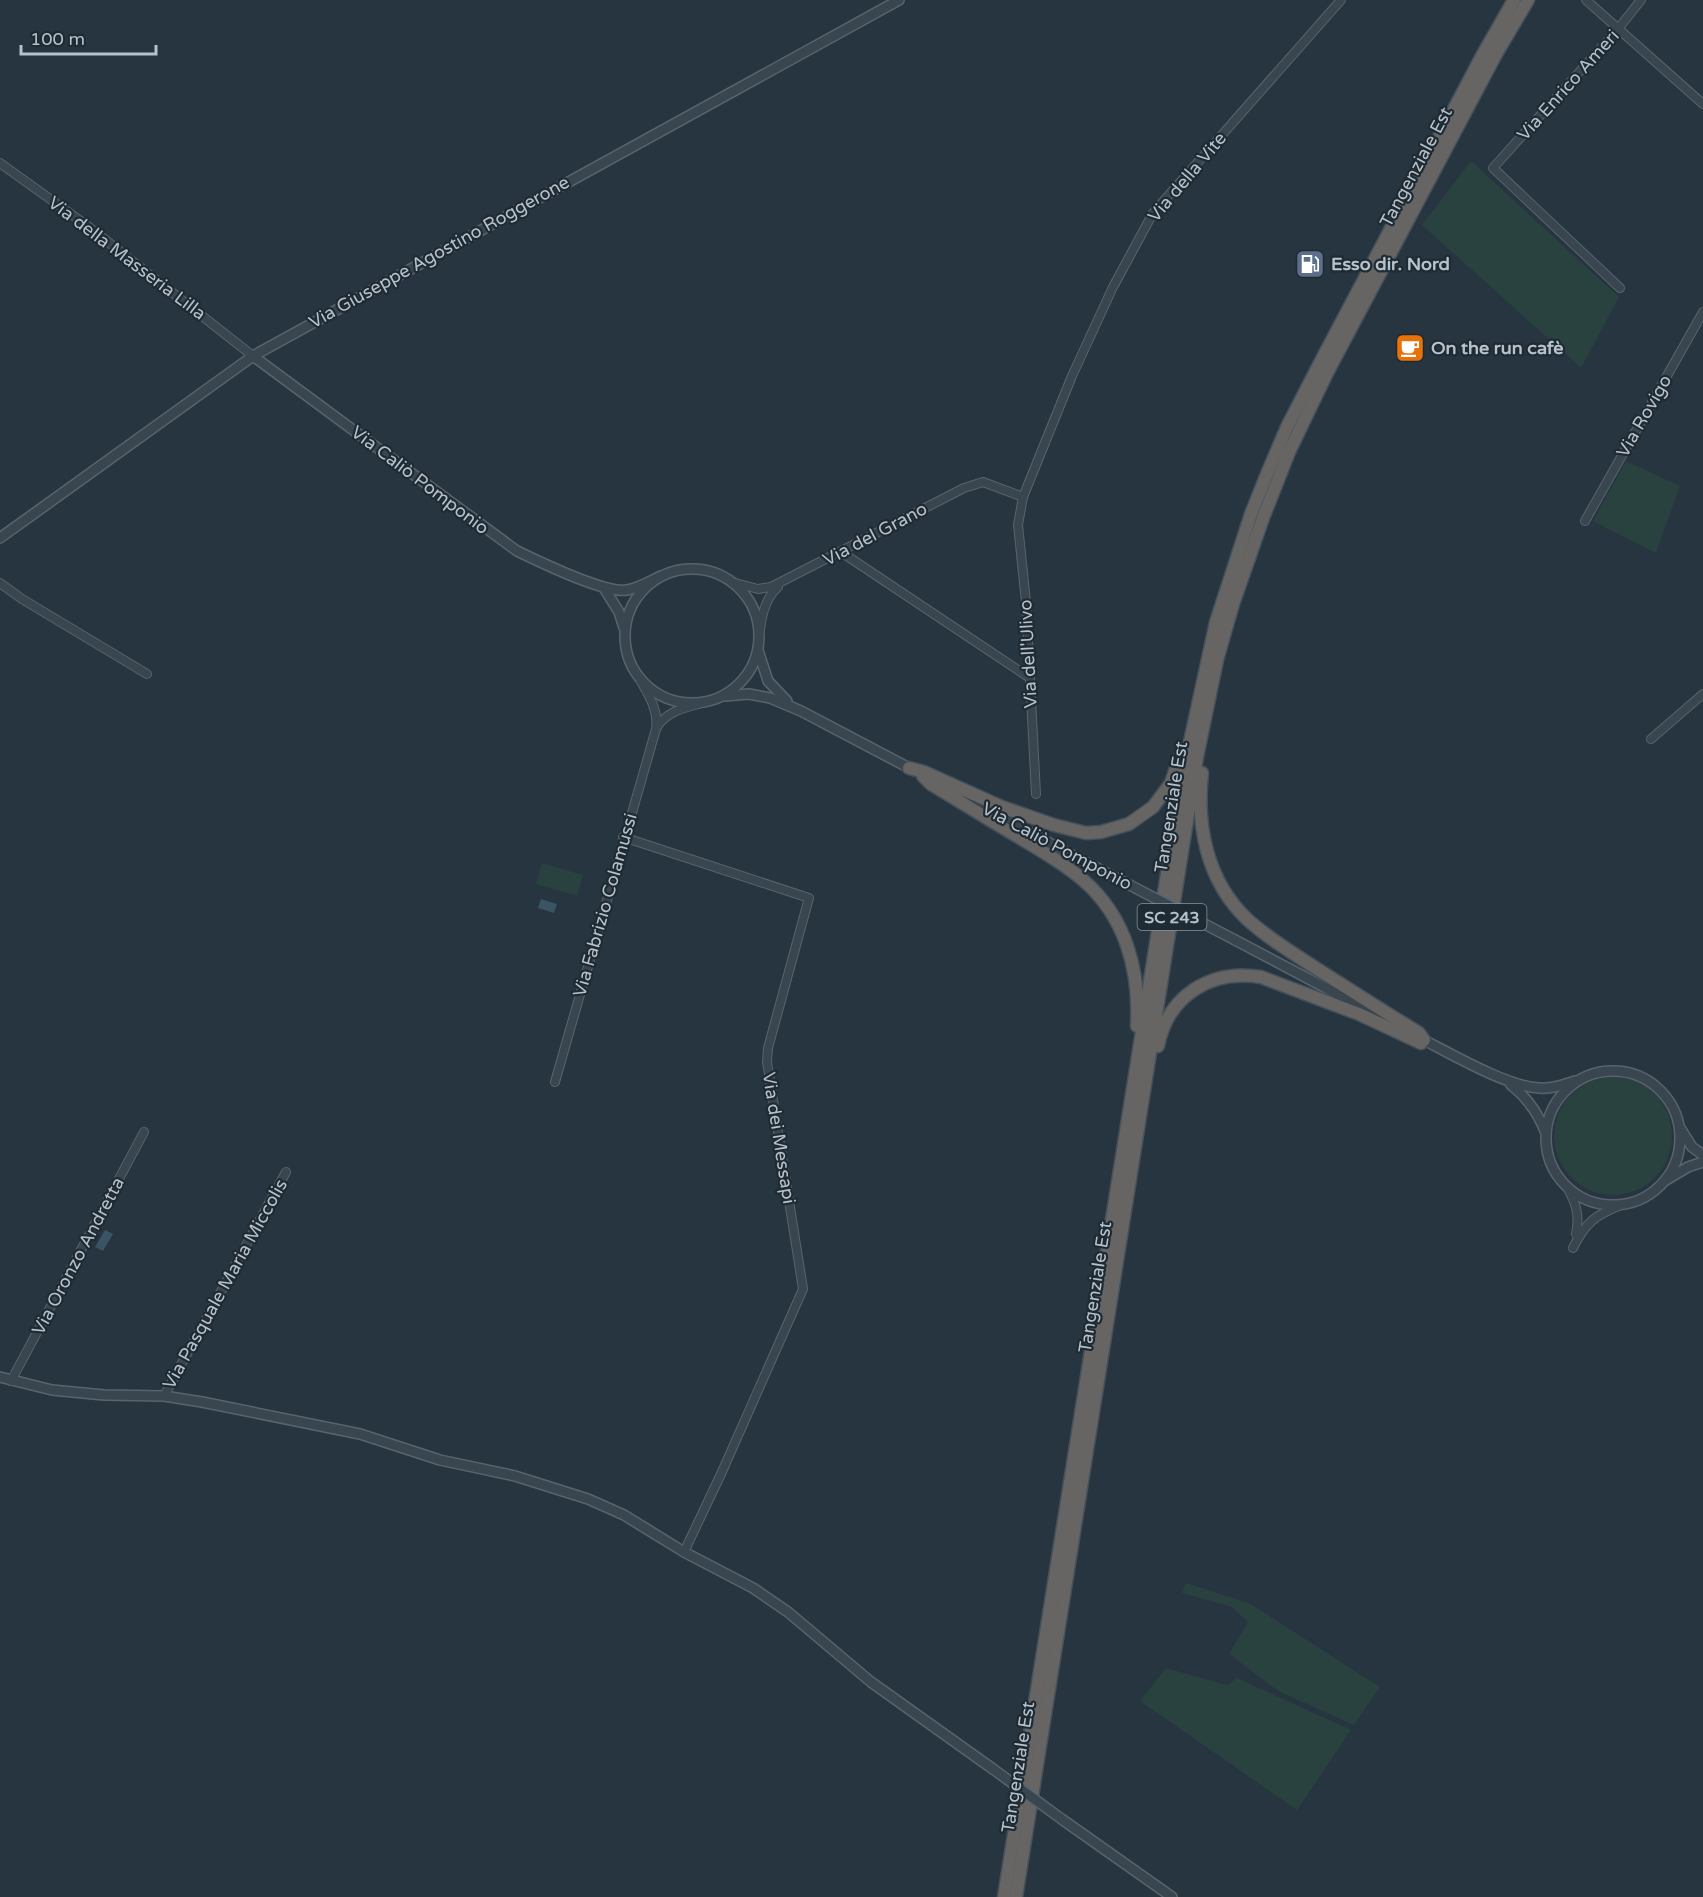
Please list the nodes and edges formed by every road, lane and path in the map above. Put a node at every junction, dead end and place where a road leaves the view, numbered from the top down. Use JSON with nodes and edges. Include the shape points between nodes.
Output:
{"nodes":[{"id":1,"x":899,"y":0,"type":"edge"},
{"id":2,"x":1341,"y":0,"type":"edge"},
{"id":3,"x":1514,"y":0,"type":"edge"},
{"id":4,"x":1528,"y":0,"type":"edge"},
{"id":5,"x":1586,"y":0,"type":"edge"},
{"id":6,"x":1641,"y":0,"type":"edge"},
{"id":7,"x":1618,"y":29,"type":"junction"},
{"id":8,"x":1703,"y":104,"type":"edge"},
{"id":9,"x":0,"y":163,"type":"edge"},
{"id":10,"x":1620,"y":288,"type":"dead end"},
{"id":11,"x":1703,"y":312,"type":"edge"},
{"id":12,"x":253,"y":356,"type":"junction"},
{"id":13,"x":1023,"y":497,"type":"junction"},
{"id":14,"x":1585,"y":521,"type":"dead end"},
{"id":15,"x":0,"y":538,"type":"edge"},
{"id":16,"x":841,"y":552,"type":"junction"},
{"id":17,"x":662,"y":576,"type":"junction"},
{"id":18,"x":786,"y":580,"type":"junction"},
{"id":19,"x":0,"y":583,"type":"edge"},
{"id":20,"x":735,"y":583,"type":"junction"},
{"id":21,"x":599,"y":585,"type":"junction"},
{"id":22,"x":625,"y":630,"type":"junction"},
{"id":23,"x":759,"y":637,"type":"junction"},
{"id":24,"x":758,"y":650,"type":"junction"},
{"id":25,"x":1205,"y":666,"type":"junction"},
{"id":26,"x":147,"y":674,"type":"dead end"},
{"id":27,"x":639,"y":678,"type":"junction"},
{"id":28,"x":1030,"y":678,"type":"junction"},
{"id":29,"x":1212,"y":686,"type":"junction"},
{"id":30,"x":1703,"y":694,"type":"edge"},
{"id":31,"x":722,"y":696,"type":"junction"},
{"id":32,"x":702,"y":703,"type":"junction"},
{"id":33,"x":801,"y":711,"type":"junction"},
{"id":34,"x":656,"y":729,"type":"junction"},
{"id":35,"x":1651,"y":740,"type":"dead end"},
{"id":36,"x":909,"y":768,"type":"junction"},
{"id":37,"x":923,"y":776,"type":"junction"},
{"id":38,"x":1036,"y":794,"type":"dead end"},
{"id":39,"x":623,"y":837,"type":"junction"},
{"id":40,"x":1427,"y":1042,"type":"junction"},
{"id":41,"x":1504,"y":1080,"type":"junction"},
{"id":42,"x":1578,"y":1081,"type":"junction"},
{"id":43,"x":555,"y":1082,"type":"dead end"},
{"id":44,"x":1679,"y":1126,"type":"junction"},
{"id":45,"x":1127,"y":1127,"type":"junction"},
{"id":46,"x":144,"y":1132,"type":"dead end"},
{"id":47,"x":1546,"y":1133,"type":"junction"},
{"id":48,"x":1135,"y":1149,"type":"junction"},
{"id":49,"x":1703,"y":1155,"type":"edge"},
{"id":50,"x":1703,"y":1162,"type":"edge"},
{"id":51,"x":286,"y":1172,"type":"dead end"},
{"id":52,"x":1664,"y":1182,"type":"junction"},
{"id":53,"x":1567,"y":1187,"type":"junction"},
{"id":54,"x":1621,"y":1205,"type":"junction"},
{"id":55,"x":0,"y":1377,"type":"edge"},
{"id":56,"x":11,"y":1381,"type":"junction"},
{"id":57,"x":164,"y":1396,"type":"junction"},
{"id":58,"x":684,"y":1552,"type":"junction"},
{"id":59,"x":1005,"y":1897,"type":"edge"},
{"id":60,"x":1016,"y":1897,"type":"edge"},
{"id":61,"x":1173,"y":1897,"type":"edge"}],
"edges":[{"from":1,"to":12,"type":"street","name":"Via Giuseppe Agostino Roggerone"},
{"from":2,"to":13,"type":"street","name":"Via della Vite","via":[[1153,213],[1076,366]]},
{"from":3,"to":25,"type":"highway","name":"Tangenziale Est","number":"SC 243","via":[[1287,427],[1251,514]]},
{"from":4,"to":29,"type":"highway","name":"Tangenziale Est","number":"SC 243","via":[[1327,373],[1289,452],[1233,604]]},
{"from":5,"to":7,"type":"street"},
{"from":6,"to":7,"type":"street","name":"Via Enrico Ameri"},
{"from":7,"to":8,"type":"street"},
{"from":7,"to":10,"type":"street","name":"Via Enrico Ameri","via":[[1493,168]]},
{"from":9,"to":12,"type":"street","name":"Via della Masseria Lilla"},
{"from":11,"to":14,"type":"street","name":"Via Rovigo"},
{"from":12,"to":15,"type":"street","name":"Via Giuseppe Agostino Roggerone"},
{"from":12,"to":21,"type":"street","name":"Via Caliò Pomponio","via":[[517,551]]},
{"from":13,"to":16,"type":"street","name":"Via del Grano","via":[[983,482],[964,488]]},
{"from":13,"to":28,"type":"street","name":"Via dell'Ulivo","via":[[1018,525]]},
{"from":16,"to":18,"type":"street","name":"Via del Grano"},
{"from":16,"to":28,"type":"street"},
{"from":17,"to":20,"type":"street","name":"Via Caliò Pomponio","via":[[696,569],[717,573]]},
{"from":17,"to":21,"type":"street","name":"Via Caliò Pomponio","via":[[627,590]]},
{"from":17,"to":22,"type":"street","name":"Via Caliò Pomponio","via":[[636,599]]},
{"from":18,"to":20,"type":"street","via":[[764,590]]},
{"from":18,"to":23,"type":"street","via":[[765,606]]},
{"from":19,"to":26,"type":"street"},
{"from":20,"to":23,"type":"street","name":"Via Caliò Pomponio","via":[[749,600]]},
{"from":21,"to":22,"type":"street","name":"Via Caliò Pomponio","via":[[613,600]]},
{"from":22,"to":27,"type":"street","name":"Via Caliò Pomponio","via":[[626,649]]},
{"from":23,"to":24,"type":"street","name":"Via Caliò Pomponio"},
{"from":24,"to":31,"type":"street","name":"Via Caliò Pomponio","via":[[747,676]]},
{"from":24,"to":33,"type":"street","name":"Via Caliò Pomponio","via":[[768,681]]},
{"from":25,"to":36,"type":"highway","via":[[1171,783],[1153,807],[1115,830],[1086,833],[1069,829],[1002,807]]},
{"from":25,"to":45,"type":"highway","name":"Tangenziale Est","number":"SC 243","via":[[1183,774]]},
{"from":27,"to":32,"type":"street","name":"Via Caliò Pomponio","via":[[661,696],[681,703]]},
{"from":27,"to":34,"type":"street","via":[[654,708]]},
{"from":28,"to":38,"type":"street","name":"Via dell'Ulivo"},
{"from":29,"to":40,"type":"highway","via":[[1200,806],[1205,844],[1222,887],[1263,933],[1419,1033]]},
{"from":29,"to":48,"type":"highway","name":"Tangenziale Est","number":"SC 243","via":[[1197,757]]},
{"from":30,"to":35,"type":"street"},
{"from":31,"to":32,"type":"street","name":"Via Caliò Pomponio"},
{"from":31,"to":33,"type":"street","name":"Via Caliò Pomponio","via":[[760,695]]},
{"from":32,"to":34,"type":"street","via":[[667,715]]},
{"from":33,"to":36,"type":"street","name":"Via Caliò Pomponio"},
{"from":34,"to":39,"type":"street","name":"Via Fabrizio Colamussi"},
{"from":36,"to":37,"type":"street","name":"Via Caliò Pomponio"},
{"from":37,"to":40,"type":"street","name":"Via Caliò Pomponio","bridge":true},
{"from":37,"to":45,"type":"highway","via":[[1083,880],[1121,930],[1134,966],[1137,1004],[1125,1112]]},
{"from":39,"to":43,"type":"street","name":"Via Fabrizio Colamussi"},
{"from":39,"to":58,"type":"street","name":"Via dei Messapi","via":[[809,898],[767,1062],[803,1289]]},
{"from":40,"to":41,"type":"street","name":"Via Caliò Pomponio"},
{"from":40,"to":48,"type":"highway","via":[[1262,977],[1246,974],[1216,979],[1190,992],[1167,1019],[1141,1138]]},
{"from":41,"to":42,"type":"street","name":"Via Caliò Pomponio","via":[[1539,1089]]},
{"from":41,"to":47,"type":"street","name":"Via Caliò Pomponio","via":[[1532,1105]]},
{"from":42,"to":44,"type":"street","name":"Via Caliò Pomponio","via":[[1594,1073],[1613,1071],[1640,1077],[1662,1093]]},
{"from":42,"to":47,"type":"street","name":"Via Caliò Pomponio","via":[[1562,1095],[1551,1113]]},
{"from":44,"to":49,"type":"street","name":"Via Caliò Pomponio","via":[[1692,1147]]},
{"from":44,"to":52,"type":"street","name":"Via Caliò Pomponio","via":[[1680,1146],[1675,1165]]},
{"from":45,"to":59,"type":"highway","name":"Tangenziale Est","number":"SC 243"},
{"from":46,"to":56,"type":"street","name":"Via Oronzo Andretta"},
{"from":47,"to":53,"type":"street","name":"Via Caliò Pomponio","via":[[1551,1162]]},
{"from":48,"to":60,"type":"highway","name":"Tangenziale Est","number":"SC 243"},
{"from":50,"to":52,"type":"street","name":"Via Caliò Pomponio"},
{"from":51,"to":57,"type":"street","name":"Via Pasquale Maria Miccolis"},
{"from":52,"to":54,"type":"street","name":"Via Caliò Pomponio","via":[[1652,1193]]},
{"from":53,"to":54,"type":"street","name":"Via Caliò Pomponio","via":[[1592,1202]]},
{"from":53,"to":54,"type":"street","via":[[1579,1215],[1573,1248],[1589,1222]]},
{"from":55,"to":56,"type":"street"},
{"from":56,"to":57,"type":"street","via":[[52,1390]]},
{"from":57,"to":58,"type":"street","via":[[360,1434],[440,1460],[515,1476],[624,1515]]},
{"from":58,"to":61,"type":"street","bridge":true,"via":[[753,1588],[788,1612],[871,1682]]}]}
